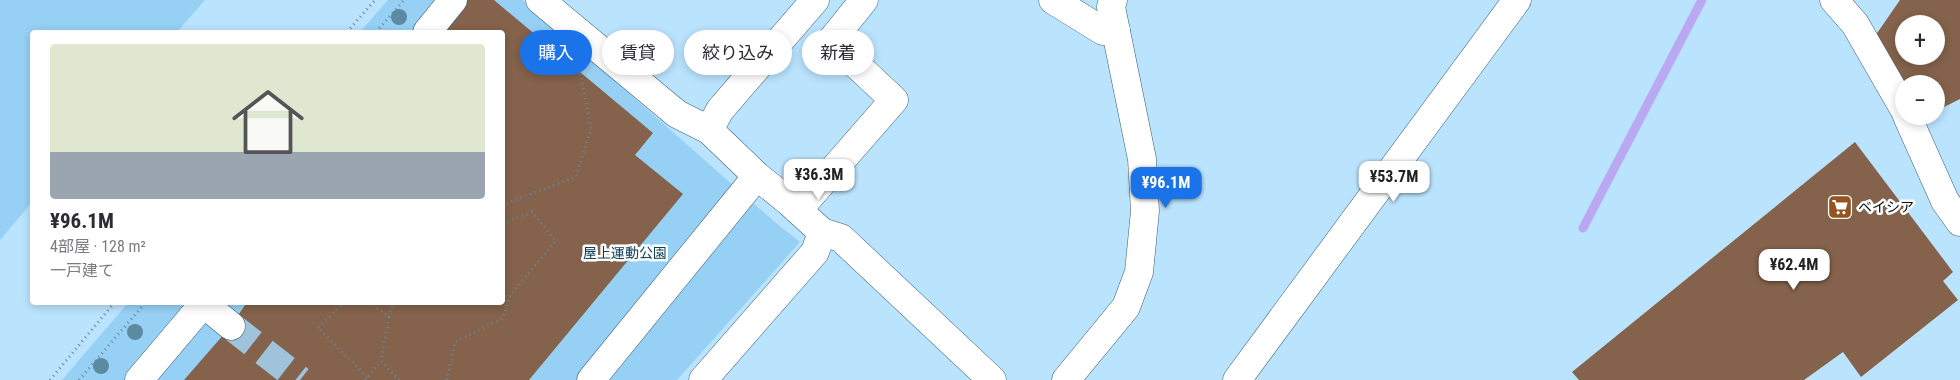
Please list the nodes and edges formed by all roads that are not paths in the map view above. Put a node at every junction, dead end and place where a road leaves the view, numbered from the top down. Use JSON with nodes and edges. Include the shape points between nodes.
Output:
{"nodes":[{"id":1,"x":454,"y":0,"type":"edge"},
{"id":2,"x":540,"y":0,"type":"edge"},
{"id":3,"x":815,"y":0,"type":"edge"},
{"id":4,"x":864,"y":0,"type":"edge"},
{"id":5,"x":1053,"y":0,"type":"edge"},
{"id":6,"x":1112,"y":0,"type":"edge"},
{"id":7,"x":1517,"y":0,"type":"edge"},
{"id":8,"x":1834,"y":0,"type":"edge"},
{"id":9,"x":569,"y":9,"type":"edge"},
{"id":10,"x":429,"y":30,"type":"edge"},
{"id":11,"x":1116,"y":31,"type":"junction"},
{"id":12,"x":1895,"y":94,"type":"edge"},
{"id":13,"x":1911,"y":125,"type":"edge"},
{"id":14,"x":709,"y":130,"type":"junction"},
{"id":15,"x":757,"y":176,"type":"junction"},
{"id":16,"x":793,"y":206,"type":"junction"},
{"id":17,"x":1960,"y":222,"type":"edge"},
{"id":18,"x":822,"y":232,"type":"junction"},
{"id":19,"x":203,"y":305,"type":"edge"},
{"id":20,"x":207,"y":305,"type":"edge"},
{"id":21,"x":231,"y":326,"type":"tunnel mouth"},
{"id":22,"x":139,"y":380,"type":"edge"},
{"id":23,"x":591,"y":380,"type":"edge"},
{"id":24,"x":703,"y":380,"type":"edge"},
{"id":25,"x":992,"y":380,"type":"edge"},
{"id":26,"x":1066,"y":380,"type":"edge"},
{"id":27,"x":1237,"y":380,"type":"edge"}],
"edges":[{"from":1,"to":10,"type":"street"},
{"from":2,"to":9,"type":"street"},
{"from":3,"to":14,"type":"street","via":[[720,110]]},
{"from":4,"to":16,"type":"street","via":[[831,41],[894,100]]},
{"from":5,"to":11,"type":"street","via":[[1103,31]]},
{"from":6,"to":11,"type":"street"},
{"from":7,"to":27,"type":"street"},
{"from":8,"to":12,"type":"street","via":[[1856,24]]},
{"from":9,"to":14,"type":"street","via":[[677,114]]},
{"from":11,"to":26,"type":"street","via":[[1142,159],[1145,211],[1139,272],[1126,307]]},
{"from":13,"to":17,"type":"street","via":[[1945,201]]},
{"from":14,"to":15,"type":"street"},
{"from":15,"to":16,"type":"street"},
{"from":15,"to":23,"type":"street"},
{"from":16,"to":18,"type":"street"},
{"from":18,"to":24,"type":"street","via":[[815,252]]},
{"from":18,"to":25,"type":"street","via":[[841,238]]},
{"from":19,"to":22,"type":"street"},
{"from":20,"to":21,"type":"street"}]}
